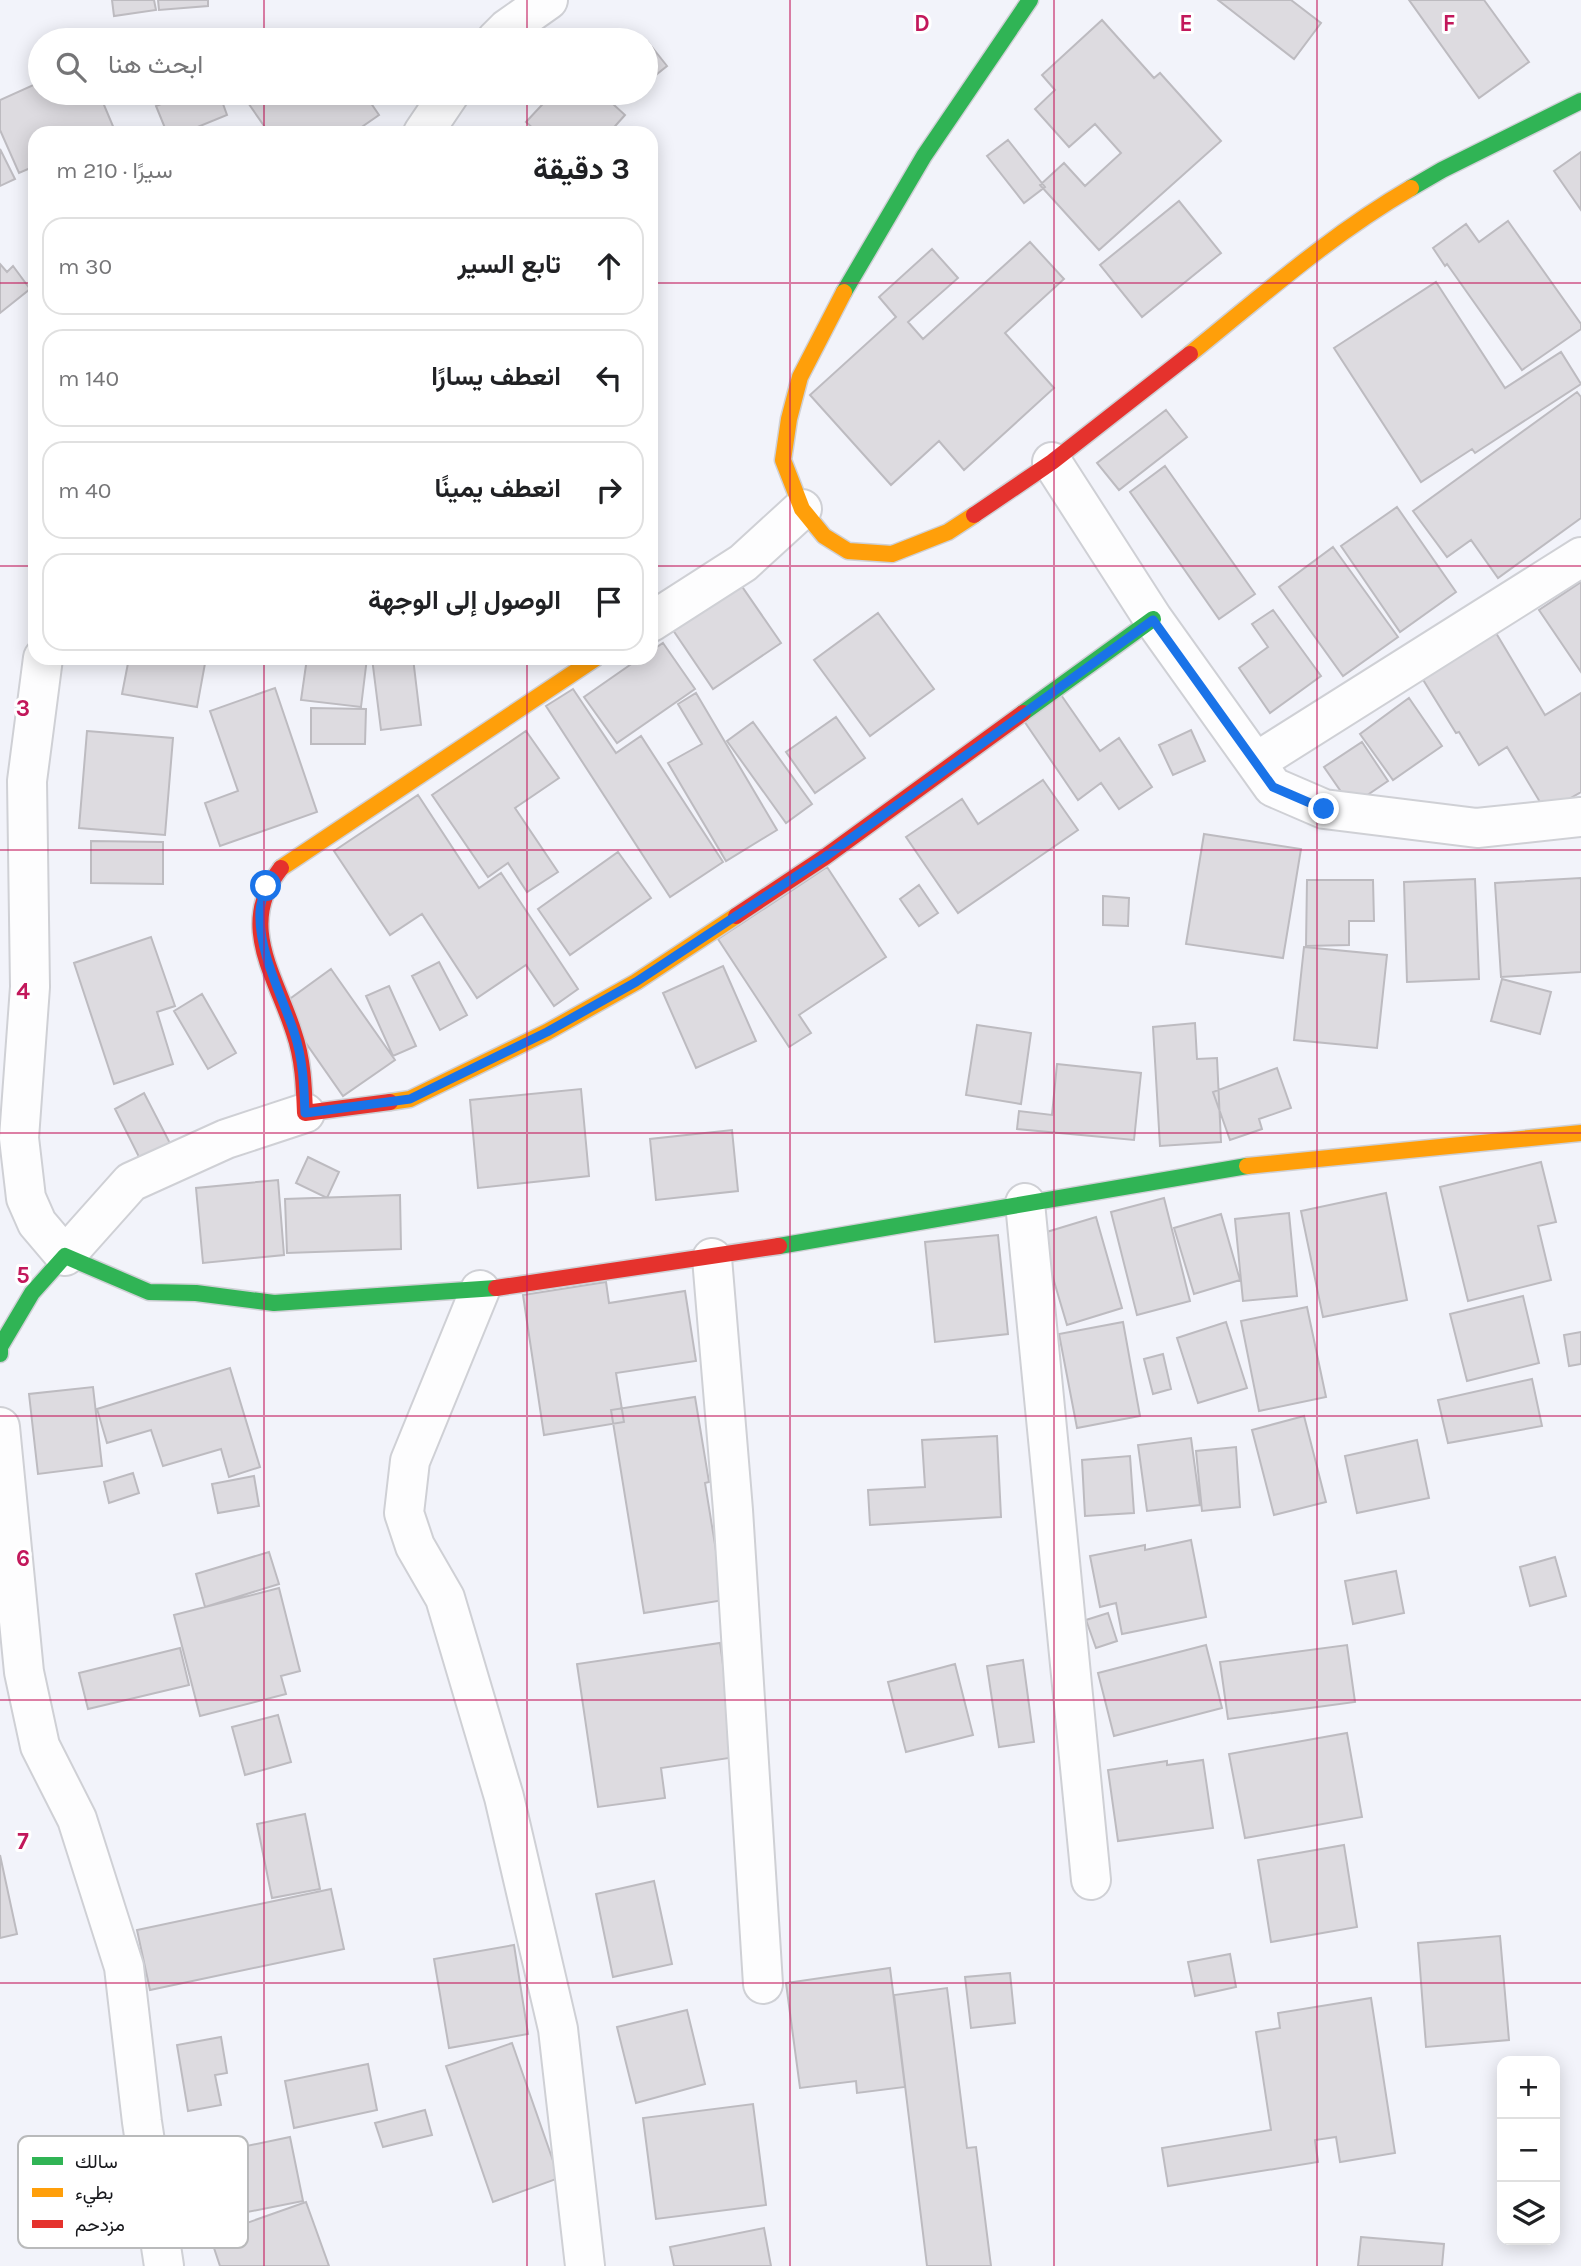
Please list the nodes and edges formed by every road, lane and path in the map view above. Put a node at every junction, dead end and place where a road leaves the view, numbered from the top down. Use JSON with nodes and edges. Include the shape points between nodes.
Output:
{"nodes":[{"id":1,"x":548,"y":0,"type":"edge"},
{"id":2,"x":1030,"y":0,"type":"edge"},
{"id":3,"x":509,"y":28,"type":"edge"},
{"id":4,"x":1581,"y":101,"type":"edge"},
{"id":5,"x":442,"y":105,"type":"edge"},
{"id":6,"x":429,"y":126,"type":"edge"},
{"id":7,"x":1052,"y":462,"type":"junction"},
{"id":8,"x":802,"y":509,"type":"junction"},
{"id":9,"x":1581,"y":557,"type":"edge"},
{"id":10,"x":658,"y":618,"type":"edge"},
{"id":11,"x":1153,"y":620,"type":"junction"},
{"id":12,"x":42,"y":665,"type":"edge"},
{"id":13,"x":585,"y":665,"type":"edge"},
{"id":14,"x":1256,"y":762,"type":"junction"},
{"id":15,"x":1581,"y":817,"type":"edge"},
{"id":16,"x":305,"y":1113,"type":"junction"},
{"id":17,"x":1581,"y":1133,"type":"edge"},
{"id":18,"x":1025,"y":1203,"type":"junction"},
{"id":19,"x":65,"y":1256,"type":"junction"},
{"id":20,"x":712,"y":1258,"type":"junction"},
{"id":21,"x":480,"y":1290,"type":"junction"},
{"id":22,"x":0,"y":1354,"type":"edge"},
{"id":23,"x":0,"y":1427,"type":"edge"},
{"id":24,"x":1091,"y":1880,"type":"dead end"},
{"id":25,"x":762,"y":1984,"type":"dead end"},
{"id":26,"x":144,"y":2136,"type":"edge"},
{"id":27,"x":161,"y":2248,"type":"edge"},
{"id":28,"x":164,"y":2266,"type":"edge"},
{"id":29,"x":585,"y":2266,"type":"edge"}],
"edges":[{"from":1,"to":3,"type":"street"},
{"from":2,"to":8,"type":"street","via":[[924,156],[828,317],[800,377],[783,460]]},
{"from":4,"to":7,"type":"street","via":[[1442,170],[1370,212]]},
{"from":5,"to":6,"type":"street"},
{"from":7,"to":8,"type":"street","via":[[948,532],[892,554],[848,551],[824,536]]},
{"from":7,"to":11,"type":"street"},
{"from":8,"to":10,"type":"street","via":[[743,563]]},
{"from":9,"to":14,"type":"street"},
{"from":11,"to":14,"type":"street"},
{"from":11,"to":16,"type":"street","via":[[825,857],[636,982],[410,1099]]},
{"from":12,"to":19,"type":"street","via":[[27,781],[30,987],[19,1138],[26,1198],[37,1223]]},
{"from":13,"to":16,"type":"street","via":[[284,864],[266,886],[260,912],[264,943],[304,1073]]},
{"from":14,"to":15,"type":"street","via":[[1273,787],[1324,809],[1477,828]]},
{"from":16,"to":19,"type":"street","via":[[226,1139],[131,1182]]},
{"from":17,"to":18,"type":"street","via":[[1247,1166]]},
{"from":18,"to":20,"type":"street"},
{"from":18,"to":24,"type":"street"},
{"from":19,"to":21,"type":"street","via":[[149,1292],[274,1303]]},
{"from":19,"to":22,"type":"street","via":[[32,1293]]},
{"from":20,"to":21,"type":"street"},
{"from":20,"to":25,"type":"street","via":[[733,1510]]},
{"from":21,"to":29,"type":"street","via":[[410,1461],[404,1513],[415,1546],[445,1598],[507,1810],[558,2029]]},
{"from":23,"to":26,"type":"street","via":[[24,1672],[40,1746],[77,1819],[124,1967]]},
{"from":27,"to":28,"type":"street"}]}
